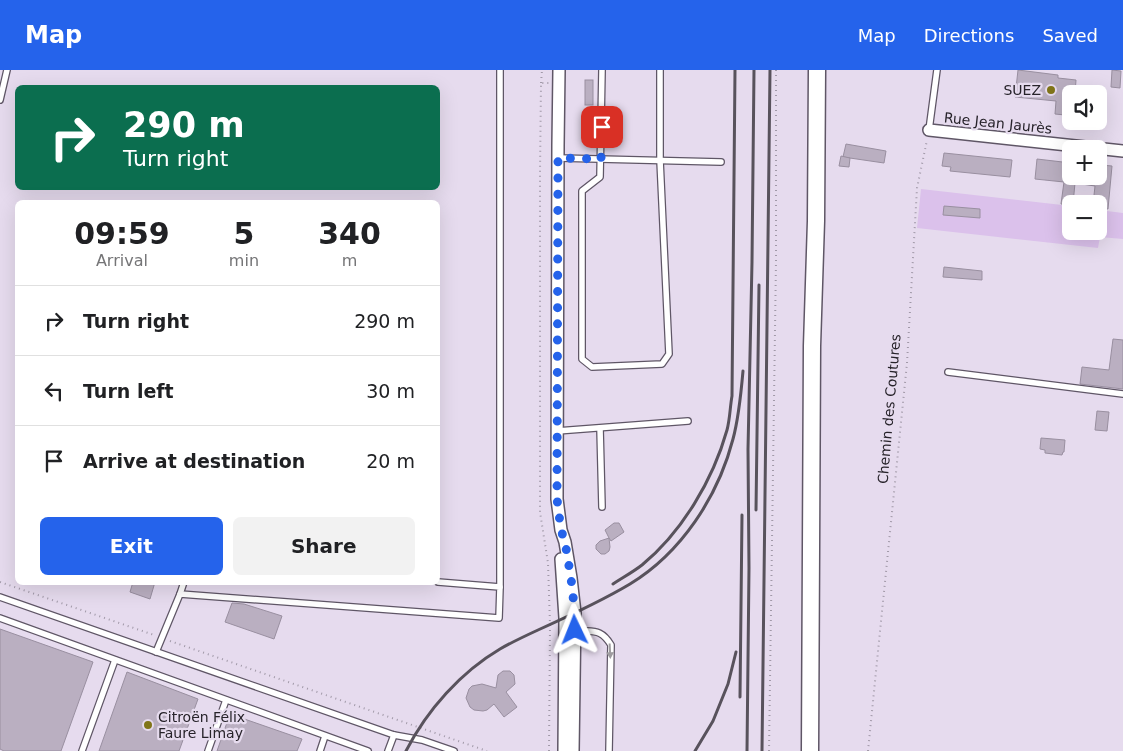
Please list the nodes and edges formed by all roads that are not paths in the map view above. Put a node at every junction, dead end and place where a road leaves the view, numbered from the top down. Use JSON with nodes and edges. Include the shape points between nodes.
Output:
{"nodes":[{"id":1,"x":8,"y":70,"type":"edge"},
{"id":2,"x":500,"y":70,"type":"edge"},
{"id":3,"x":559,"y":70,"type":"edge"},
{"id":4,"x":602,"y":70,"type":"edge"},
{"id":5,"x":660,"y":70,"type":"edge"},
{"id":6,"x":817,"y":70,"type":"edge"},
{"id":7,"x":937,"y":70,"type":"edge"},
{"id":8,"x":0,"y":100,"type":"edge"},
{"id":9,"x":929,"y":130,"type":"joint"},
{"id":10,"x":1123,"y":151,"type":"edge"},
{"id":11,"x":558,"y":158,"type":"junction"},
{"id":12,"x":601,"y":159,"type":"junction"},
{"id":13,"x":660,"y":160,"type":"junction"},
{"id":14,"x":721,"y":162,"type":"dead end"},
{"id":15,"x":948,"y":372,"type":"dead end"},
{"id":16,"x":1123,"y":394,"type":"edge"},
{"id":17,"x":688,"y":421,"type":"dead end"},
{"id":18,"x":600,"y":428,"type":"junction"},
{"id":19,"x":557,"y":431,"type":"junction"},
{"id":20,"x":602,"y":506,"type":"dead end"},
{"id":21,"x":561,"y":530,"type":"junction"},
{"id":22,"x":440,"y":582,"type":"edge"},
{"id":23,"x":183,"y":585,"type":"edge"},
{"id":24,"x":500,"y":586,"type":"junction"},
{"id":25,"x":180,"y":594,"type":"junction"},
{"id":26,"x":0,"y":597,"type":"edge"},
{"id":27,"x":0,"y":618,"type":"edge"},
{"id":28,"x":575,"y":630,"type":"junction"},
{"id":29,"x":156,"y":652,"type":"junction"},
{"id":30,"x":115,"y":660,"type":"junction"},
{"id":31,"x":226,"y":700,"type":"junction"},
{"id":32,"x":394,"y":735,"type":"junction"},
{"id":33,"x":325,"y":736,"type":"junction"},
{"id":34,"x":82,"y":751,"type":"edge"},
{"id":35,"x":208,"y":751,"type":"edge"},
{"id":36,"x":320,"y":751,"type":"edge"},
{"id":37,"x":368,"y":751,"type":"edge"},
{"id":38,"x":388,"y":751,"type":"edge"},
{"id":39,"x":454,"y":751,"type":"edge"},
{"id":40,"x":564,"y":751,"type":"edge"},
{"id":41,"x":573,"y":751,"type":"edge"},
{"id":42,"x":609,"y":751,"type":"edge"},
{"id":43,"x":810,"y":751,"type":"edge"}],
"edges":[{"from":1,"to":8,"type":"lane"},
{"from":2,"to":24,"type":"lane"},
{"from":3,"to":11,"type":"street"},
{"from":4,"to":12,"type":"lane"},
{"from":5,"to":13,"type":"lane"},
{"from":6,"to":43,"type":"main road"},
{"from":7,"to":9,"type":"lane"},
{"from":9,"to":10,"type":"street","name":"Rue Jean Jaurès"},
{"from":11,"to":12,"type":"lane"},
{"from":11,"to":19,"type":"street"},
{"from":12,"to":13,"type":"lane"},
{"from":12,"to":13,"type":"lane","via":[[600,177],[582,191],[582,359],[592,367],[662,364],[668,354]]},
{"from":13,"to":14,"type":"lane"},
{"from":15,"to":16,"type":"lane"},
{"from":17,"to":18,"type":"lane"},
{"from":18,"to":19,"type":"lane"},
{"from":18,"to":20,"type":"lane"},
{"from":19,"to":21,"type":"street","via":[[557,499]]},
{"from":21,"to":28,"type":"street","via":[[571,578]]},
{"from":21,"to":40,"type":"street","via":[[565,618]]},
{"from":22,"to":24,"type":"lane"},
{"from":23,"to":25,"type":"lane"},
{"from":24,"to":25,"type":"lane","via":[[499,618]]},
{"from":25,"to":29,"type":"lane"},
{"from":26,"to":29,"type":"lane"},
{"from":27,"to":30,"type":"lane"},
{"from":28,"to":41,"type":"street"},
{"from":28,"to":42,"type":"lane","one_way":true,"via":[[599,632],[611,645]]},
{"from":29,"to":32,"type":"lane"},
{"from":30,"to":31,"type":"lane"},
{"from":30,"to":34,"type":"lane"},
{"from":31,"to":33,"type":"lane"},
{"from":31,"to":35,"type":"lane"},
{"from":32,"to":38,"type":"lane"},
{"from":32,"to":39,"type":"lane"},
{"from":33,"to":36,"type":"lane"},
{"from":33,"to":37,"type":"lane"}]}
